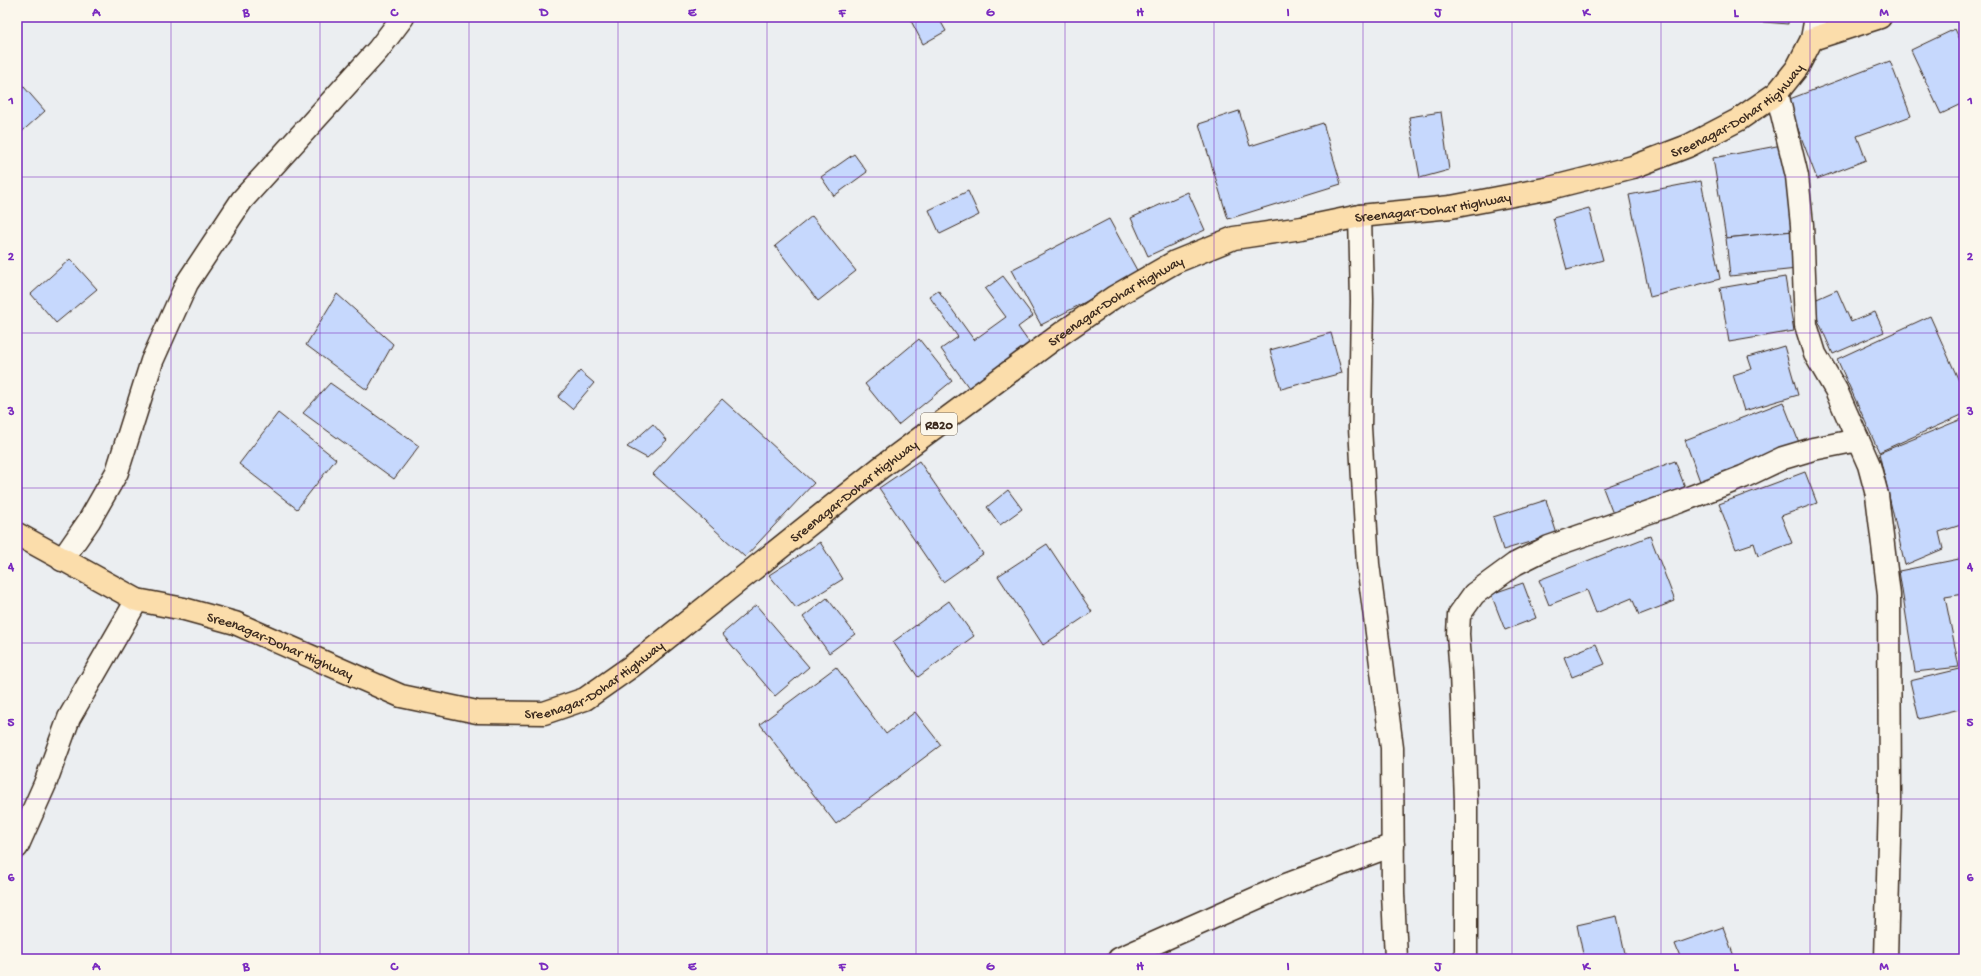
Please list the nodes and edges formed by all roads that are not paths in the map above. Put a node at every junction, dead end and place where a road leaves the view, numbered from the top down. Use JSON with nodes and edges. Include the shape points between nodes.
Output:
{"nodes":[{"id":1,"x":403,"y":17,"type":"edge"},
{"id":2,"x":1816,"y":17,"type":"edge"},
{"id":3,"x":1880,"y":17,"type":"edge"},
{"id":4,"x":1812,"y":38,"type":"junction"},
{"id":5,"x":1778,"y":93,"type":"junction"},
{"id":6,"x":1360,"y":216,"type":"junction"},
{"id":7,"x":1858,"y":440,"type":"junction"},
{"id":8,"x":17,"y":534,"type":"edge"},
{"id":9,"x":62,"y":560,"type":"junction"},
{"id":10,"x":137,"y":600,"type":"junction"},
{"id":11,"x":1393,"y":845,"type":"junction"},
{"id":12,"x":17,"y":847,"type":"edge"},
{"id":13,"x":1119,"y":959,"type":"edge"},
{"id":14,"x":1396,"y":959,"type":"edge"},
{"id":15,"x":1466,"y":959,"type":"edge"},
{"id":16,"x":1886,"y":959,"type":"edge"}],
"edges":[{"from":1,"to":9,"type":"street","via":[[378,50],[242,200],[187,283],[152,361],[117,472]]},
{"from":2,"to":4,"type":"street"},
{"from":3,"to":4,"type":"main road"},
{"from":4,"to":5,"type":"main road","name":"Sreenagar-Dohar Highway","number":"R820","via":[[1797,68]]},
{"from":5,"to":6,"type":"main road","name":"Sreenagar-Dohar Highway","number":"R820","via":[[1738,120],[1688,146],[1633,167],[1550,188],[1451,207]]},
{"from":5,"to":7,"type":"street","via":[[1796,176],[1802,225],[1806,325],[1815,354],[1836,390]]},
{"from":6,"to":10,"type":"main road","name":"Sreenagar-Dohar Highway","number":"R820","via":[[1234,238],[1175,262],[1114,297],[880,468],[632,666],[585,699],[544,713],[477,712],[401,696],[235,623]]},
{"from":6,"to":11,"type":"street","via":[[1360,427],[1368,564],[1392,748]]},
{"from":7,"to":15,"type":"street","via":[[1783,458],[1681,501],[1548,547],[1515,564],[1474,594],[1459,615],[1458,634],[1465,754]]},
{"from":7,"to":16,"type":"street","via":[[1870,466],[1877,495],[1889,595],[1890,800]]},
{"from":8,"to":9,"type":"main road","name":"Sreenagar-Dohar Highway","number":"R820"},
{"from":9,"to":10,"type":"main road","name":"Sreenagar-Dohar Highway","number":"R820"},
{"from":10,"to":12,"type":"street","via":[[69,718],[45,784]]},
{"from":11,"to":13,"type":"street","via":[[1286,884]]},
{"from":11,"to":14,"type":"street"}]}
